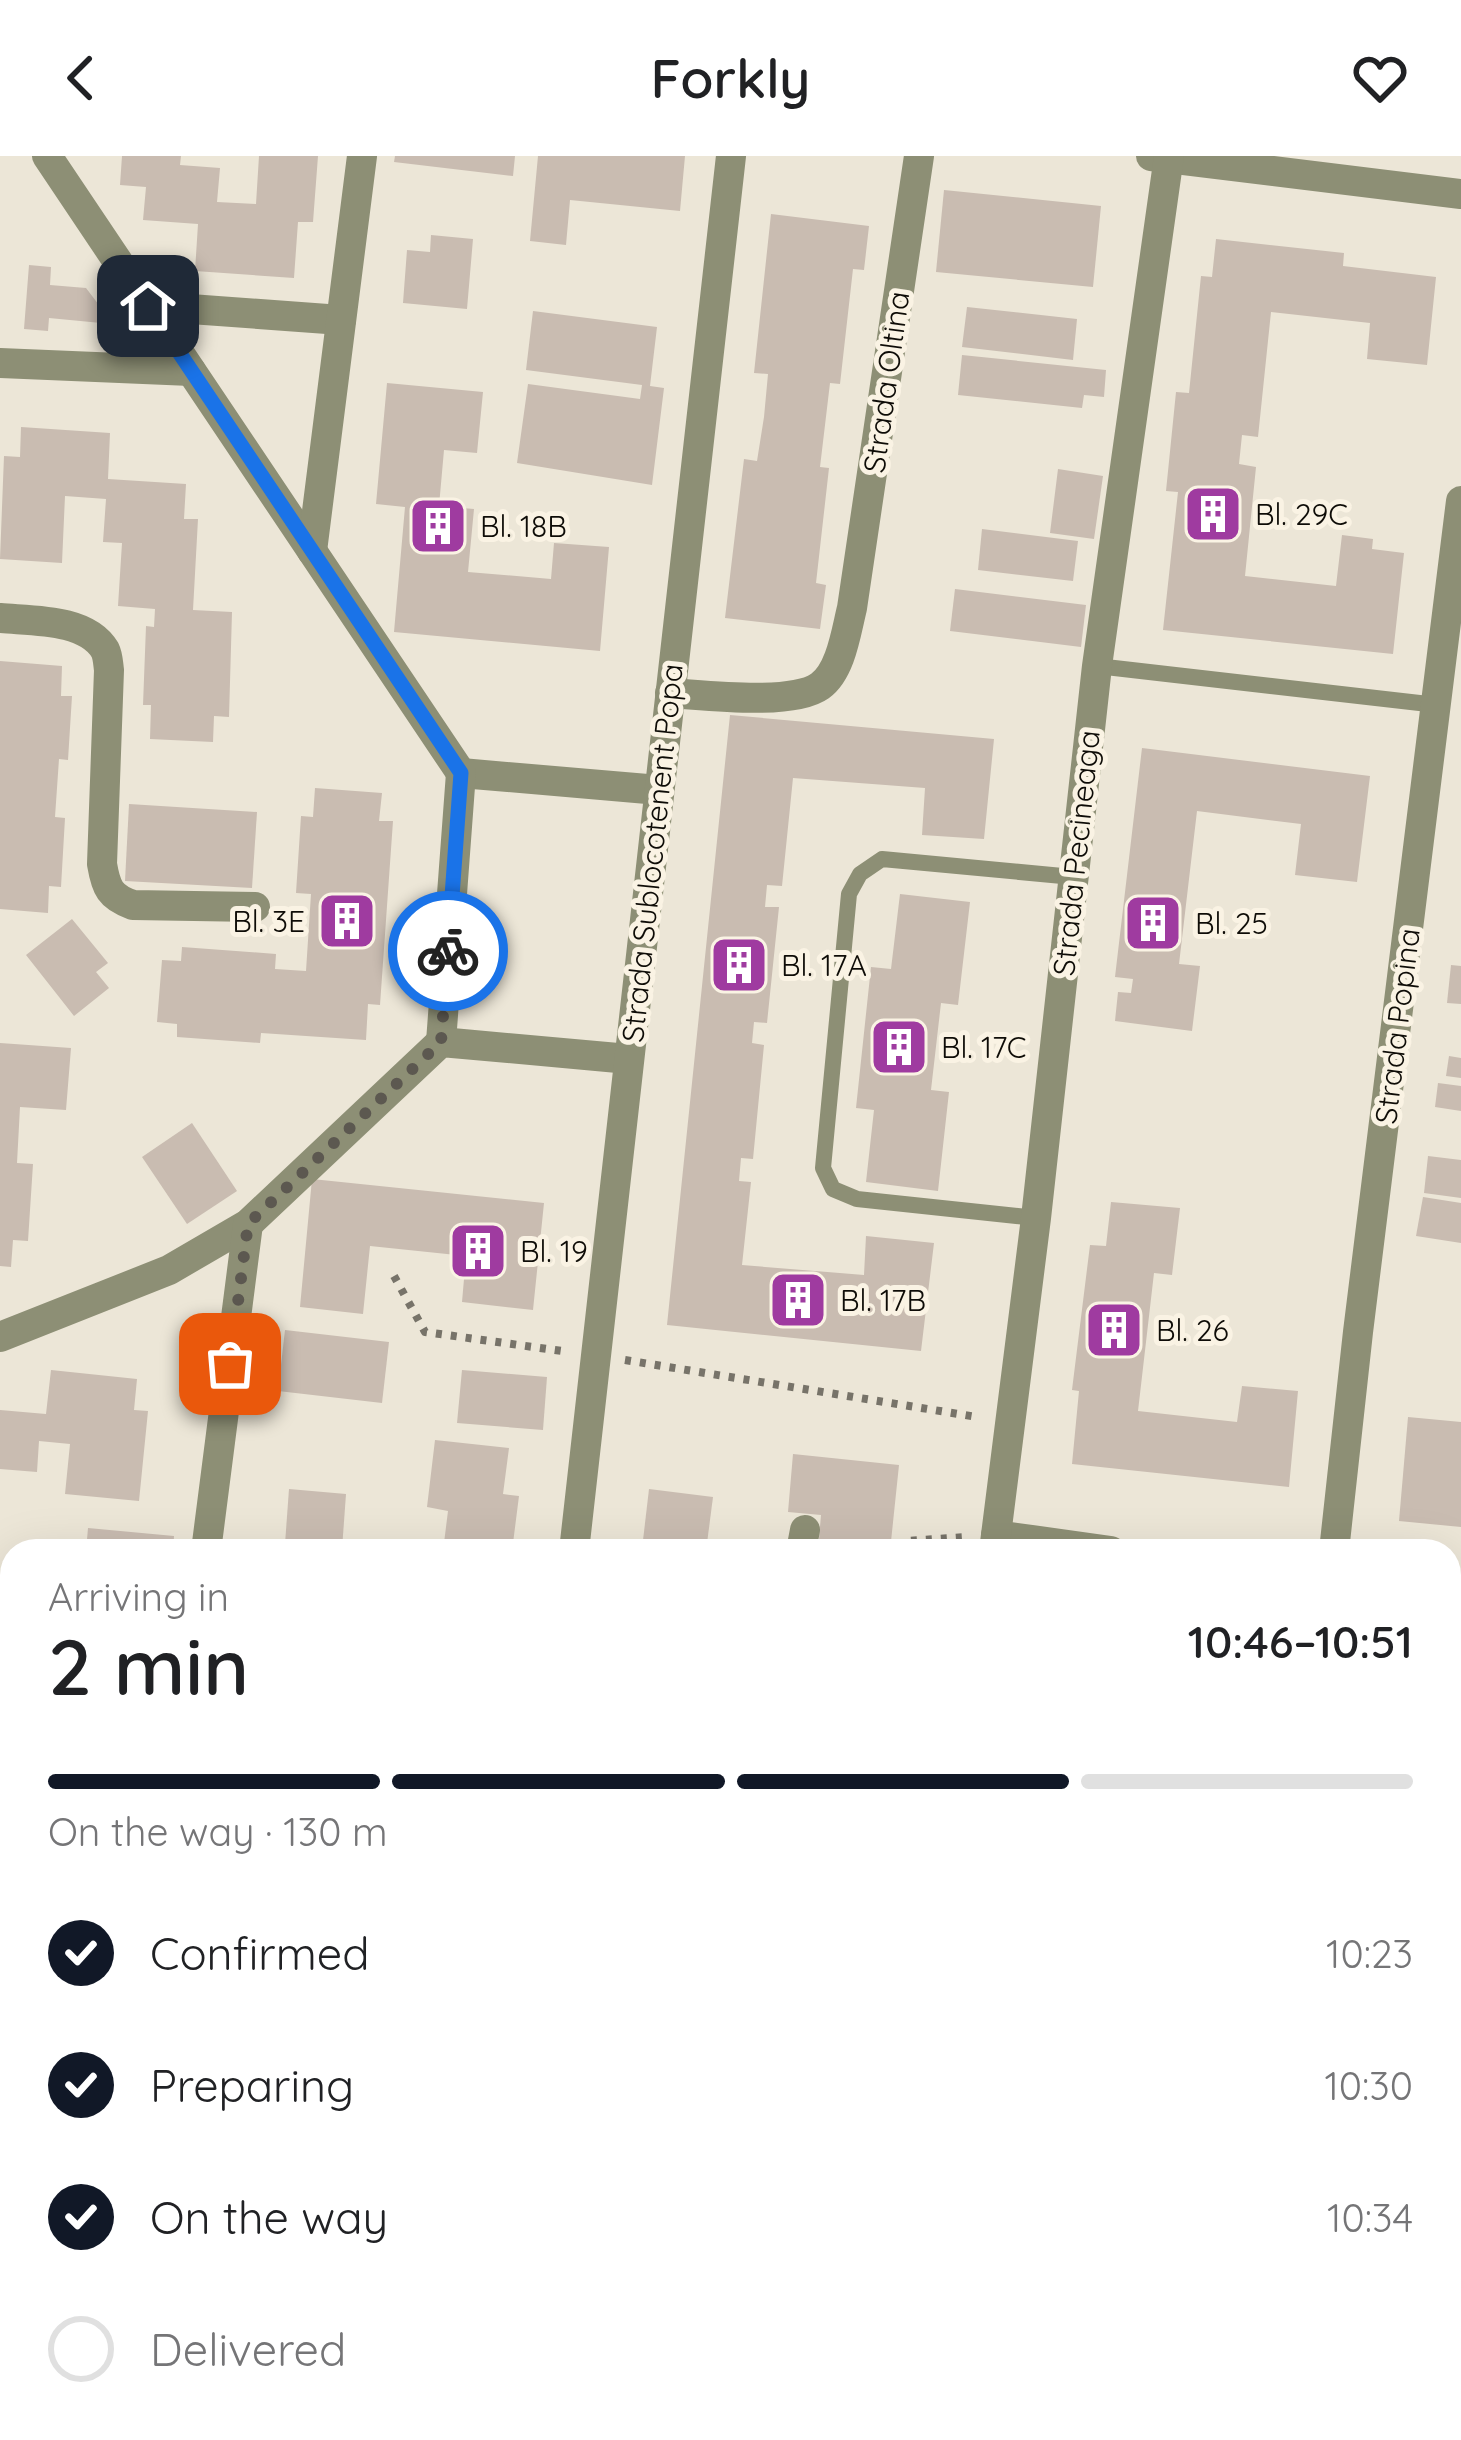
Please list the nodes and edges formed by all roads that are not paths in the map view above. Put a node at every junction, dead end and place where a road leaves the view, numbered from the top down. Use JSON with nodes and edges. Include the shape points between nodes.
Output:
{"nodes":[{"id":1,"x":47,"y":156,"type":"edge"},
{"id":2,"x":362,"y":156,"type":"edge"},
{"id":3,"x":731,"y":156,"type":"edge"},
{"id":4,"x":920,"y":156,"type":"edge"},
{"id":5,"x":1163,"y":157,"type":"edge"},
{"id":6,"x":1461,"y":194,"type":"edge"},
{"id":7,"x":148,"y":306,"type":"junction"},
{"id":8,"x":341,"y":320,"type":"junction"},
{"id":9,"x":0,"y":362,"type":"edge"},
{"id":10,"x":191,"y":371,"type":"junction"},
{"id":11,"x":1461,"y":501,"type":"edge"},
{"id":12,"x":312,"y":551,"type":"junction"},
{"id":13,"x":0,"y":618,"type":"edge"},
{"id":14,"x":1097,"y":666,"type":"junction"},
{"id":15,"x":670,"y":693,"type":"junction"},
{"id":16,"x":1437,"y":705,"type":"junction"},
{"id":17,"x":461,"y":773,"type":"junction"},
{"id":18,"x":659,"y":790,"type":"junction"},
{"id":19,"x":1073,"y":877,"type":"junction"},
{"id":20,"x":255,"y":907,"type":"dead end"},
{"id":21,"x":441,"y":1042,"type":"junction"},
{"id":22,"x":629,"y":1059,"type":"junction"},
{"id":23,"x":1036,"y":1217,"type":"junction"},
{"id":24,"x":248,"y":1224,"type":"junction"},
{"id":25,"x":0,"y":1337,"type":"edge"},
{"id":26,"x":208,"y":1539,"type":"edge"},
{"id":27,"x":575,"y":1539,"type":"edge"},
{"id":28,"x":996,"y":1539,"type":"edge"},
{"id":29,"x":1335,"y":1539,"type":"edge"}],
"edges":[{"from":1,"to":7,"type":"street"},
{"from":2,"to":8,"type":"street"},
{"from":3,"to":15,"type":"street","name":"Strada Sublocotenent Popa"},
{"from":4,"to":15,"type":"street","name":"Strada Oltina","via":[[841,657],[820,686],[781,699]]},
{"from":5,"to":6,"type":"street"},
{"from":5,"to":14,"type":"street","name":"Strada Pecineaga"},
{"from":7,"to":8,"type":"street"},
{"from":7,"to":10,"type":"street"},
{"from":8,"to":12,"type":"street"},
{"from":9,"to":10,"type":"street"},
{"from":10,"to":12,"type":"street"},
{"from":11,"to":16,"type":"street","name":"Strada Popina"},
{"from":12,"to":17,"type":"street"},
{"from":13,"to":20,"type":"street","via":[[65,625],[104,650],[102,864],[118,900]]},
{"from":14,"to":16,"type":"lane"},
{"from":14,"to":19,"type":"street","name":"Strada Pecineaga"},
{"from":15,"to":18,"type":"street","name":"Strada Sublocotenent Popa"},
{"from":16,"to":29,"type":"street","name":"Strada Popina"},
{"from":17,"to":18,"type":"street"},
{"from":17,"to":21,"type":"street"},
{"from":18,"to":22,"type":"street","name":"Strada Sublocotenent Popa"},
{"from":19,"to":23,"type":"street","name":"Strada Pecineaga"},
{"from":19,"to":23,"type":"lane","via":[[882,860],[860,874],[849,894],[823,1168],[833,1189],[857,1199]]},
{"from":21,"to":22,"type":"street"},
{"from":21,"to":24,"type":"street"},
{"from":22,"to":27,"type":"street","name":"Strada Sublocotenent Popa"},
{"from":23,"to":28,"type":"street","name":"Strada Pecineaga"},
{"from":24,"to":25,"type":"street","via":[[169,1270]]},
{"from":24,"to":26,"type":"street"}]}
